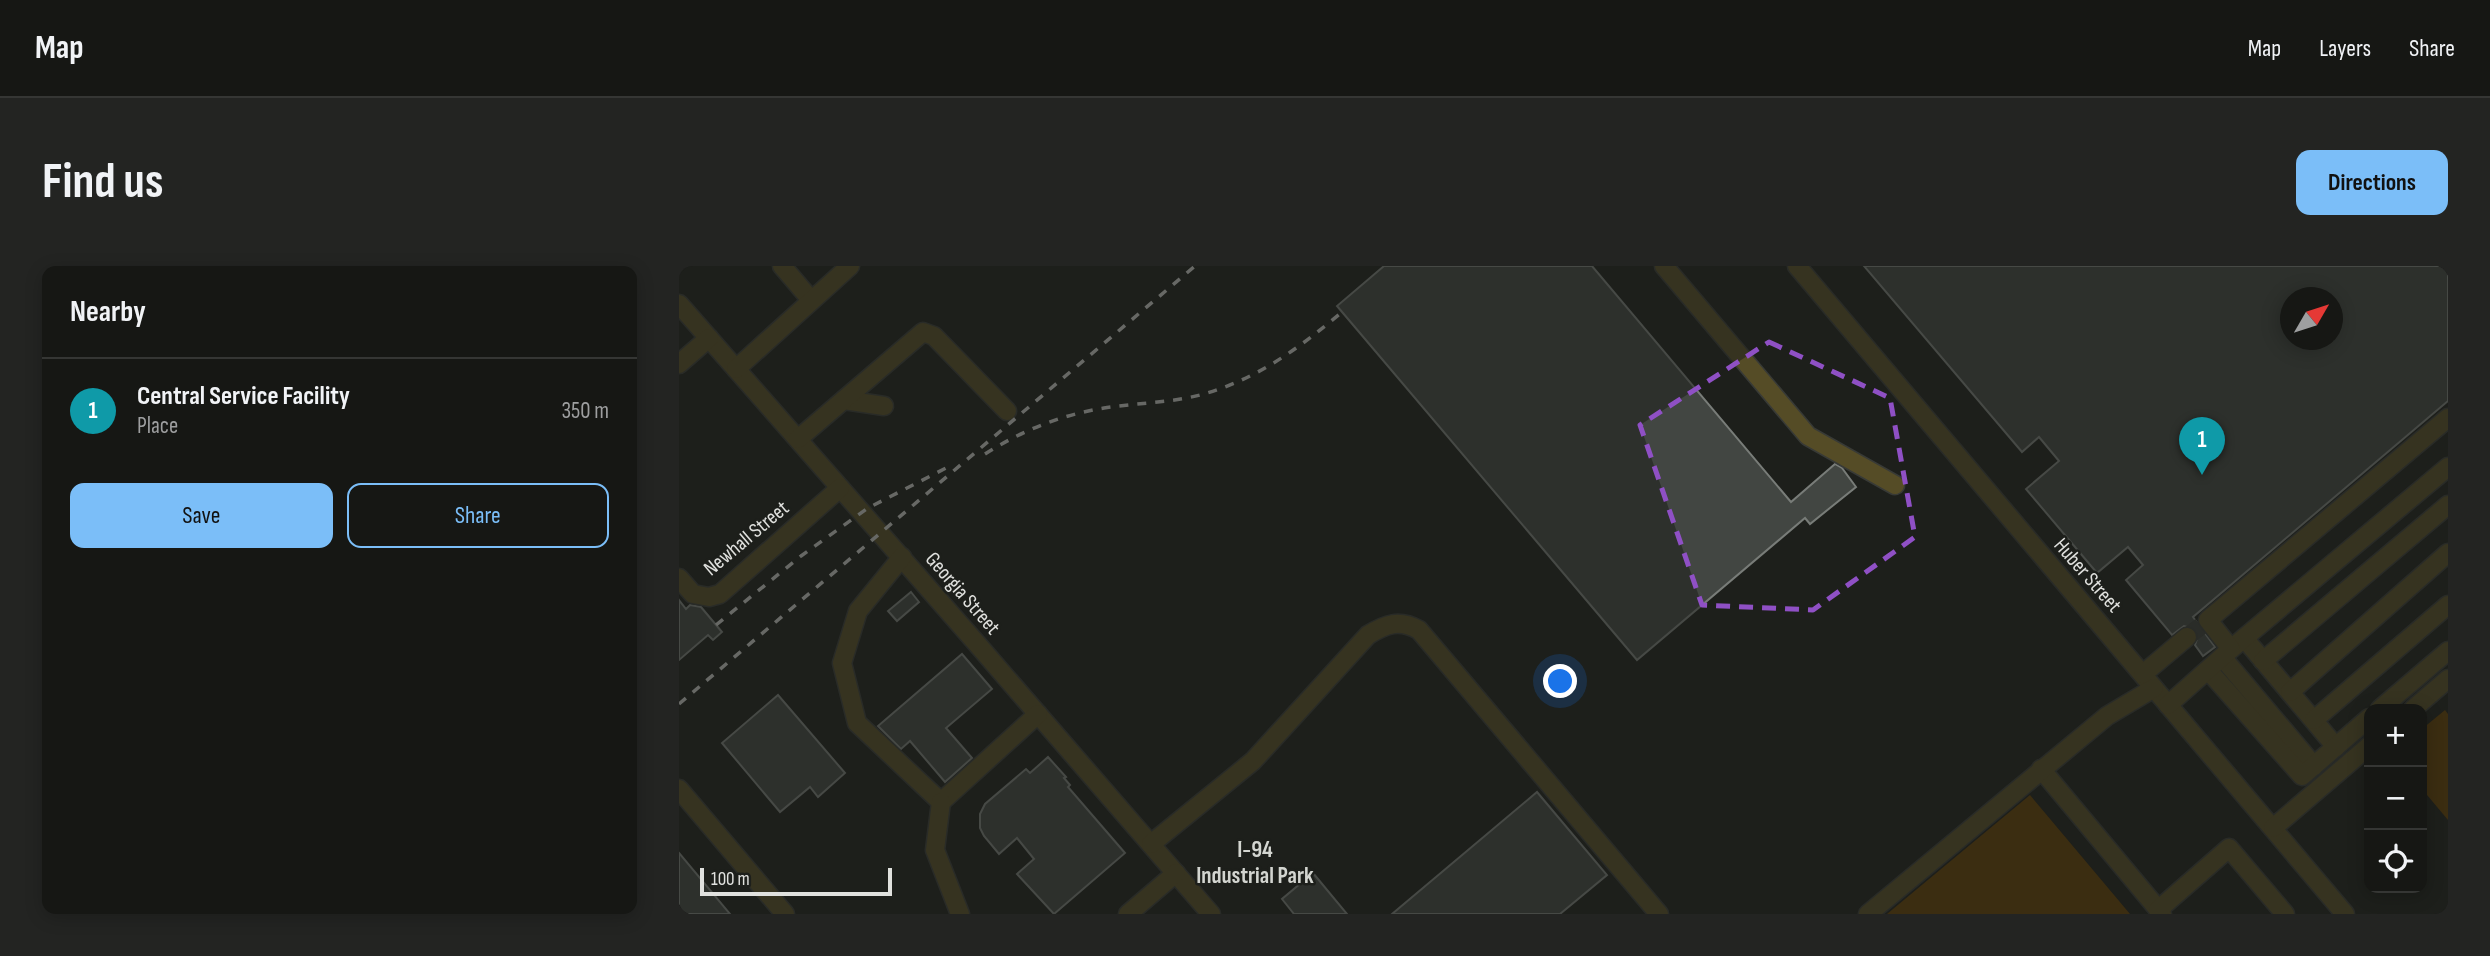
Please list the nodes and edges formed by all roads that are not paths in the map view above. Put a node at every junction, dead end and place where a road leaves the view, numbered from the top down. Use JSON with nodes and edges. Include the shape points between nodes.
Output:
{"nodes":[{"id":1,"x":782,"y":266,"type":"edge"},
{"id":2,"x":850,"y":266,"type":"edge"},
{"id":3,"x":1664,"y":266,"type":"edge"},
{"id":4,"x":1797,"y":266,"type":"edge"},
{"id":5,"x":811,"y":300,"type":"junction"},
{"id":6,"x":679,"y":304,"type":"edge"},
{"id":7,"x":709,"y":338,"type":"junction"},
{"id":8,"x":679,"y":365,"type":"edge"},
{"id":9,"x":736,"y":369,"type":"junction"},
{"id":10,"x":844,"y":400,"type":"junction"},
{"id":11,"x":884,"y":406,"type":"dead end"},
{"id":12,"x":1007,"y":411,"type":"dead end"},
{"id":13,"x":2448,"y":418,"type":"edge"},
{"id":14,"x":798,"y":439,"type":"junction"},
{"id":15,"x":2448,"y":467,"type":"edge"},
{"id":16,"x":1895,"y":485,"type":"dead end"},
{"id":17,"x":840,"y":488,"type":"junction"},
{"id":18,"x":2448,"y":505,"type":"edge"},
{"id":19,"x":2448,"y":553,"type":"edge"},
{"id":20,"x":902,"y":557,"type":"junction"},
{"id":21,"x":679,"y":578,"type":"edge"},
{"id":22,"x":2448,"y":605,"type":"edge"},
{"id":23,"x":2187,"y":638,"type":"tunnel mouth"},
{"id":24,"x":2233,"y":648,"type":"junction"},
{"id":25,"x":2448,"y":651,"type":"edge"},
{"id":26,"x":2263,"y":661,"type":"junction"},
{"id":27,"x":2208,"y":670,"type":"junction"},
{"id":28,"x":2148,"y":681,"type":"junction"},
{"id":29,"x":2447,"y":683,"type":"edge"},
{"id":30,"x":2290,"y":692,"type":"junction"},
{"id":31,"x":2386,"y":704,"type":"edge"},
{"id":32,"x":2420,"y":704,"type":"edge"},
{"id":33,"x":2168,"y":705,"type":"junction"},
{"id":34,"x":1038,"y":714,"type":"junction"},
{"id":35,"x":2314,"y":720,"type":"junction"},
{"id":36,"x":2364,"y":722,"type":"edge"},
{"id":37,"x":2336,"y":747,"type":"junction"},
{"id":38,"x":2364,"y":750,"type":"edge"},
{"id":39,"x":2314,"y":766,"type":"junction"},
{"id":40,"x":2041,"y":769,"type":"junction"},
{"id":41,"x":679,"y":789,"type":"edge"},
{"id":42,"x":940,"y":802,"type":"junction"},
{"id":43,"x":2273,"y":828,"type":"junction"},
{"id":44,"x":1151,"y":844,"type":"junction"},
{"id":45,"x":1176,"y":873,"type":"junction"},
{"id":46,"x":2160,"y":912,"type":"edge"},
{"id":47,"x":785,"y":914,"type":"edge"},
{"id":48,"x":960,"y":914,"type":"edge"},
{"id":49,"x":1128,"y":914,"type":"edge"},
{"id":50,"x":1211,"y":914,"type":"edge"},
{"id":51,"x":1660,"y":914,"type":"edge"},
{"id":52,"x":1868,"y":914,"type":"edge"},
{"id":53,"x":2285,"y":914,"type":"edge"},
{"id":54,"x":2345,"y":914,"type":"edge"}],
"edges":[{"from":1,"to":5,"type":"street"},
{"from":2,"to":5,"type":"street"},
{"from":3,"to":16,"type":"street","via":[[1808,436]]},
{"from":4,"to":28,"type":"street","name":"Huber Street"},
{"from":5,"to":9,"type":"street"},
{"from":6,"to":7,"type":"street","name":"Georgia Street"},
{"from":7,"to":8,"type":"street"},
{"from":7,"to":9,"type":"street","name":"Georgia Street"},
{"from":9,"to":14,"type":"street","name":"Georgia Street"},
{"from":10,"to":11,"type":"street"},
{"from":10,"to":12,"type":"street","via":[[923,332],[934,336]]},
{"from":10,"to":14,"type":"street"},
{"from":13,"to":24,"type":"street","via":[[2205,623]]},
{"from":14,"to":17,"type":"street","name":"Georgia Street"},
{"from":15,"to":24,"type":"street"},
{"from":17,"to":20,"type":"street","name":"Georgia Street"},
{"from":17,"to":21,"type":"street","name":"Newhall Street","via":[[720,594],[693,594]]},
{"from":18,"to":26,"type":"street"},
{"from":19,"to":30,"type":"street"},
{"from":20,"to":34,"type":"street","name":"Georgia Street"},
{"from":20,"to":42,"type":"street","via":[[858,611],[842,663],[857,723]]},
{"from":22,"to":35,"type":"street"},
{"from":23,"to":28,"type":"street"},
{"from":24,"to":26,"type":"street"},
{"from":24,"to":27,"type":"street"},
{"from":24,"to":39,"type":"street"},
{"from":25,"to":31,"type":"street"},
{"from":26,"to":30,"type":"street"},
{"from":27,"to":33,"type":"street"},
{"from":27,"to":39,"type":"street","via":[[2302,776]]},
{"from":28,"to":33,"type":"street","name":"Huber Street"},
{"from":28,"to":40,"type":"street"},
{"from":29,"to":32,"type":"street"},
{"from":30,"to":35,"type":"street"},
{"from":33,"to":43,"type":"street","name":"Huber Street"},
{"from":34,"to":42,"type":"street"},
{"from":34,"to":44,"type":"street","name":"Georgia Street"},
{"from":35,"to":37,"type":"street"},
{"from":36,"to":37,"type":"street"},
{"from":37,"to":39,"type":"street"},
{"from":38,"to":43,"type":"street"},
{"from":40,"to":46,"type":"street"},
{"from":40,"to":52,"type":"street"},
{"from":41,"to":47,"type":"street"},
{"from":42,"to":48,"type":"street","via":[[935,850]]},
{"from":43,"to":54,"type":"street","name":"Huber Street"},
{"from":44,"to":45,"type":"street","name":"Georgia Street"},
{"from":44,"to":51,"type":"street","via":[[1253,761],[1368,635],[1383,626],[1407,624],[1419,630]]},
{"from":45,"to":49,"type":"street"},
{"from":45,"to":50,"type":"street","name":"Georgia Street"},
{"from":46,"to":53,"type":"street","via":[[2229,848]]}]}
